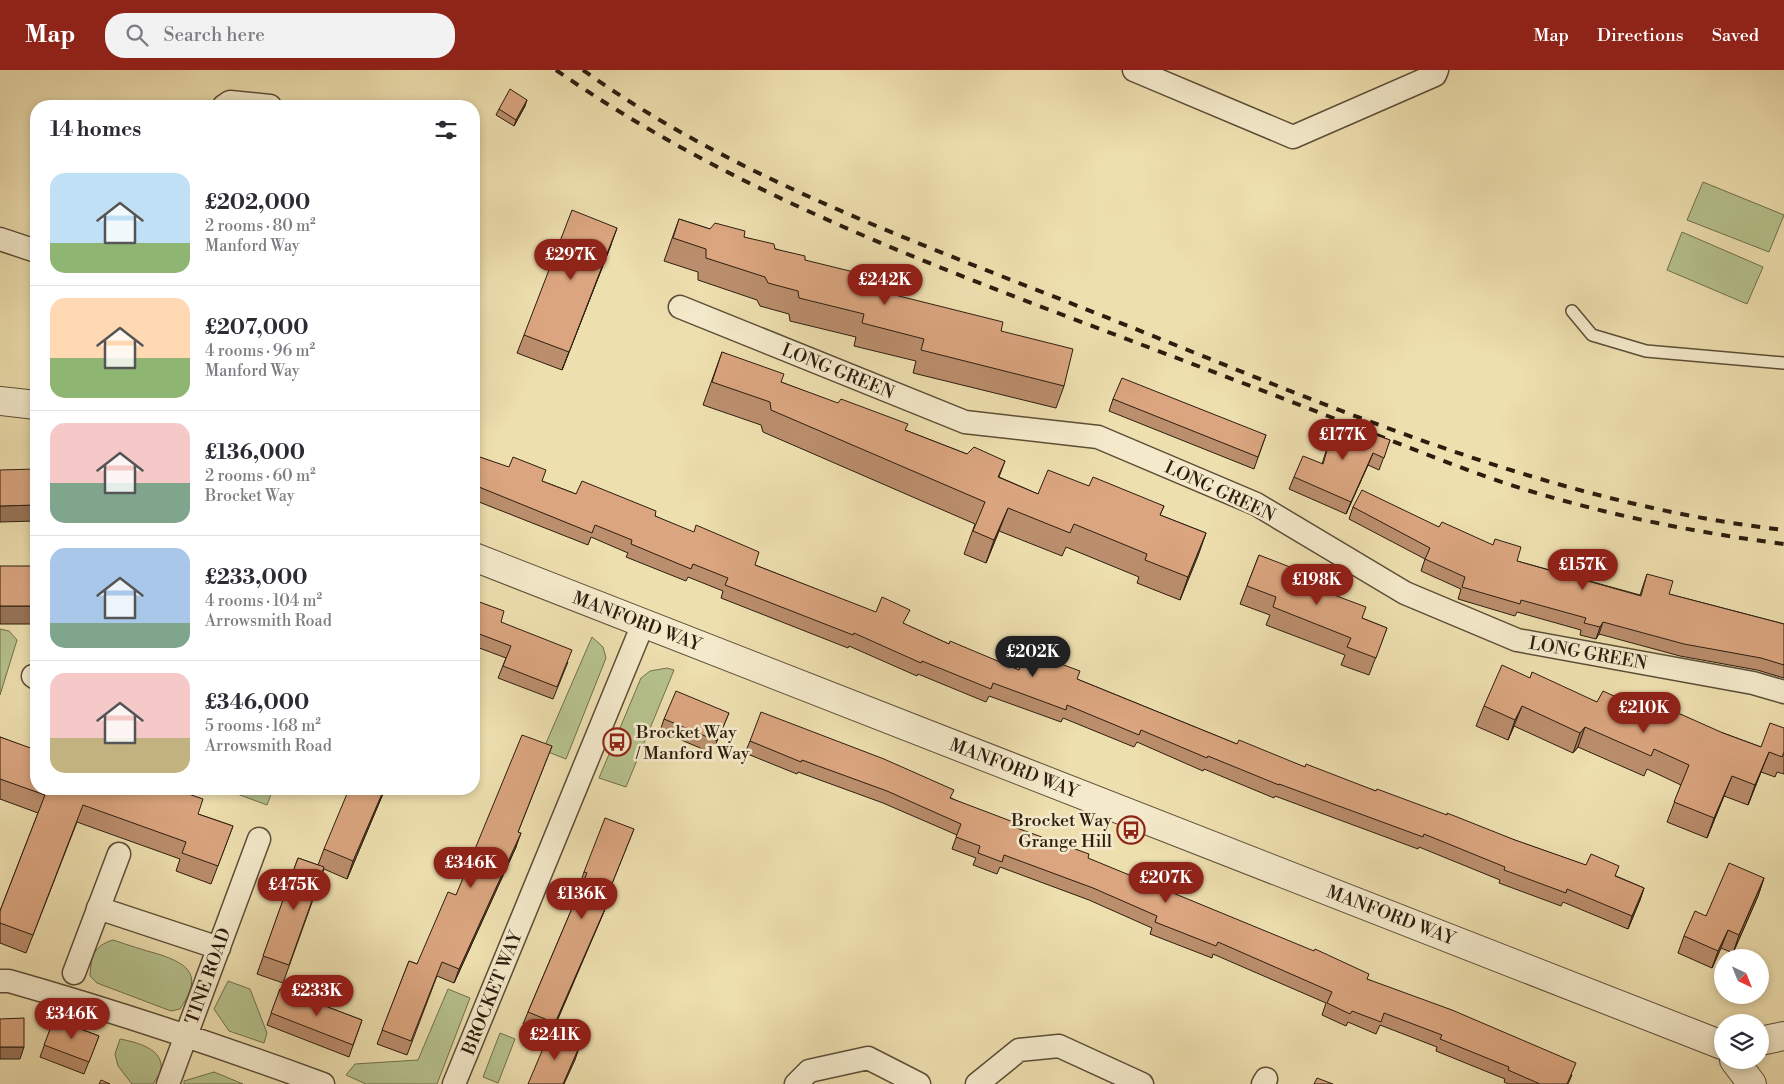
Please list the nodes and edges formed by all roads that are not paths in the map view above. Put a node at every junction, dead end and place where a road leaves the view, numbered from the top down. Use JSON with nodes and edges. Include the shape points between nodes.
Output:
{"nodes":[{"id":1,"x":1134,"y":70,"type":"edge"},
{"id":2,"x":1437,"y":70,"type":"edge"},
{"id":3,"x":0,"y":239,"type":"edge"},
{"id":4,"x":30,"y":249,"type":"edge"},
{"id":5,"x":680,"y":307,"type":"dead end"},
{"id":6,"x":1572,"y":311,"type":"dead end"},
{"id":7,"x":1784,"y":363,"type":"edge"},
{"id":8,"x":0,"y":401,"type":"edge"},
{"id":9,"x":30,"y":404,"type":"edge"},
{"id":10,"x":480,"y":559,"type":"edge"},
{"id":11,"x":643,"y":624,"type":"junction"},
{"id":12,"x":1784,"y":692,"type":"edge"},
{"id":13,"x":259,"y":839,"type":"dead end"},
{"id":14,"x":119,"y":854,"type":"dead end"},
{"id":15,"x":98,"y":908,"type":"junction"},
{"id":16,"x":219,"y":948,"type":"junction"},
{"id":17,"x":74,"y":973,"type":"dead end"},
{"id":18,"x":0,"y":981,"type":"edge"},
{"id":19,"x":186,"y":1035,"type":"junction"},
{"id":20,"x":1784,"y":1036,"type":"edge"},
{"id":21,"x":1769,"y":1039,"type":"edge"},
{"id":22,"x":1714,"y":1042,"type":"edge"},
{"id":23,"x":1741,"y":1069,"type":"edge"},
{"id":24,"x":168,"y":1084,"type":"edge"},
{"id":25,"x":323,"y":1084,"type":"edge"},
{"id":26,"x":454,"y":1084,"type":"edge"},
{"id":27,"x":796,"y":1084,"type":"edge"},
{"id":28,"x":920,"y":1084,"type":"edge"},
{"id":29,"x":977,"y":1084,"type":"edge"},
{"id":30,"x":1142,"y":1084,"type":"edge"},
{"id":31,"x":1752,"y":1084,"type":"edge"}],
"edges":[{"from":1,"to":2,"type":"street","via":[[1293,137],[1435,75]]},
{"from":3,"to":4,"type":"street"},
{"from":5,"to":12,"type":"street","name":"LONG GREEN","via":[[965,422],[1098,437],[1256,504],[1404,593],[1516,640],[1753,683]]},
{"from":6,"to":7,"type":"lane","via":[[1592,335],[1646,351]]},
{"from":8,"to":9,"type":"street"},
{"from":10,"to":11,"type":"street","name":"MANFORD WAY"},
{"from":11,"to":22,"type":"street","name":"MANFORD WAY"},
{"from":11,"to":26,"type":"street","name":"BROCKET WAY"},
{"from":13,"to":16,"type":"street","name":"TINE ROAD"},
{"from":14,"to":15,"type":"street"},
{"from":15,"to":16,"type":"street"},
{"from":15,"to":17,"type":"street"},
{"from":16,"to":19,"type":"street","name":"TINE ROAD"},
{"from":18,"to":19,"type":"street","via":[[9,981]]},
{"from":19,"to":24,"type":"street","name":"TINE ROAD"},
{"from":19,"to":25,"type":"street"},
{"from":20,"to":21,"type":"street"},
{"from":23,"to":31,"type":"street"},
{"from":27,"to":28,"type":"street","via":[[809,1071],[868,1058]]},
{"from":29,"to":30,"type":"street","via":[[1019,1050],[1059,1046]]}]}
